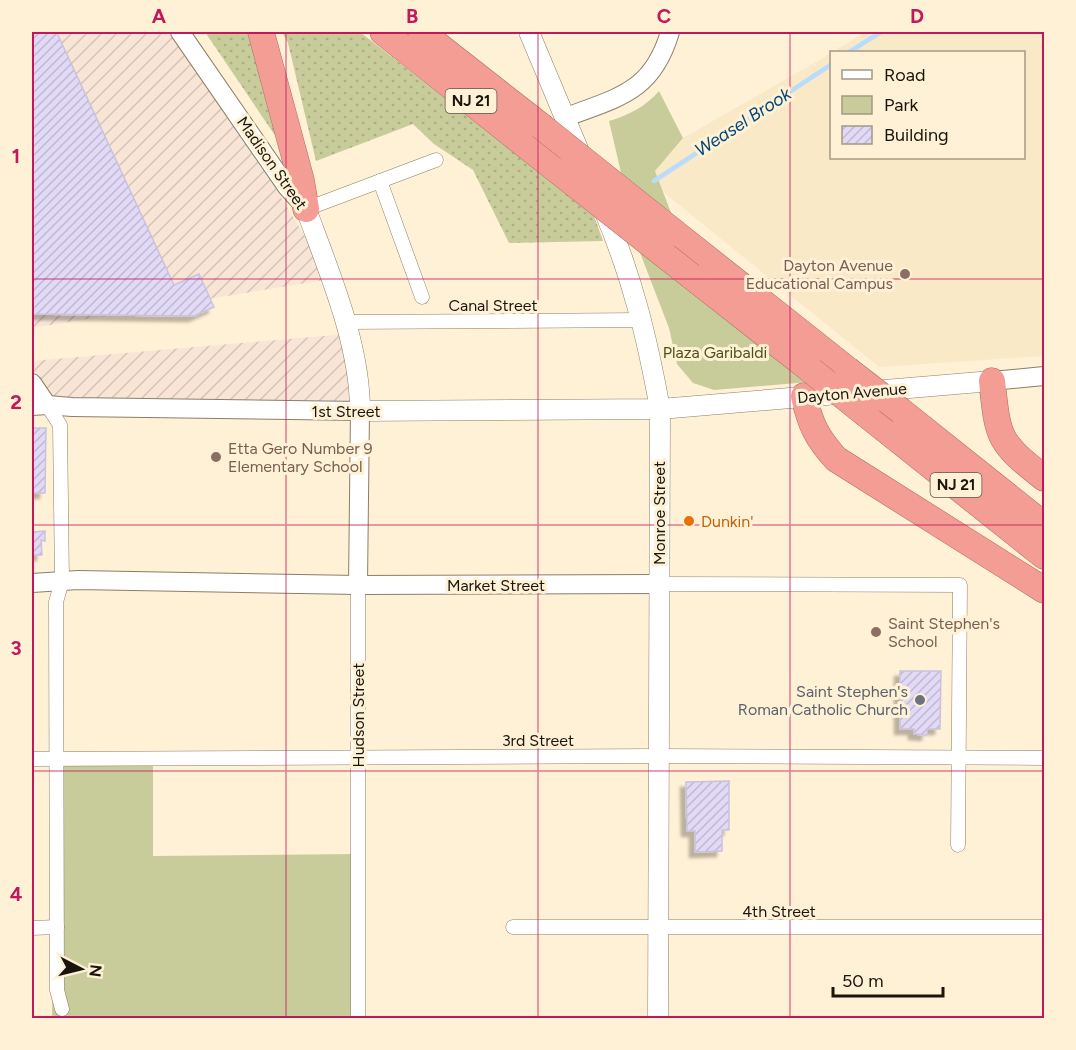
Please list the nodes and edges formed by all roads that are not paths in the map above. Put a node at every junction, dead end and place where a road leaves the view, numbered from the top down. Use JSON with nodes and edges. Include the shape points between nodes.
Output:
{"nodes":[{"id":1,"x":180,"y":32,"type":"edge"},
{"id":2,"x":261,"y":32,"type":"edge"},
{"id":3,"x":383,"y":32,"type":"edge"},
{"id":4,"x":421,"y":32,"type":"edge"},
{"id":5,"x":529,"y":32,"type":"edge"},
{"id":6,"x":670,"y":32,"type":"edge"},
{"id":7,"x":552,"y":122,"type":"junction"},
{"id":8,"x":436,"y":160,"type":"dead end"},
{"id":9,"x":380,"y":181,"type":"junction"},
{"id":10,"x":306,"y":209,"type":"junction"},
{"id":11,"x":422,"y":297,"type":"dead end"},
{"id":12,"x":643,"y":320,"type":"junction"},
{"id":13,"x":344,"y":322,"type":"junction"},
{"id":14,"x":1044,"y":376,"type":"edge"},
{"id":15,"x":992,"y":381,"type":"junction"},
{"id":16,"x":32,"y":383,"type":"edge"},
{"id":17,"x":804,"y":396,"type":"junction"},
{"id":18,"x":39,"y":405,"type":"edge"},
{"id":19,"x":660,"y":409,"type":"junction"},
{"id":20,"x":360,"y":411,"type":"junction"},
{"id":21,"x":1044,"y":478,"type":"edge"},
{"id":22,"x":1044,"y":525,"type":"edge"},
{"id":23,"x":1044,"y":556,"type":"edge"},
{"id":24,"x":62,"y":581,"type":"junction"},
{"id":25,"x":32,"y":583,"type":"edge"},
{"id":26,"x":659,"y":584,"type":"junction"},
{"id":27,"x":358,"y":585,"type":"junction"},
{"id":28,"x":1044,"y":590,"type":"edge"},
{"id":29,"x":658,"y":756,"type":"junction"},
{"id":30,"x":358,"y":757,"type":"junction"},
{"id":31,"x":958,"y":758,"type":"junction"},
{"id":32,"x":1044,"y":758,"type":"edge"},
{"id":33,"x":32,"y":759,"type":"edge"},
{"id":34,"x":56,"y":759,"type":"junction"},
{"id":35,"x":958,"y":845,"type":"dead end"},
{"id":36,"x":57,"y":927,"type":"junction"},
{"id":37,"x":513,"y":927,"type":"dead end"},
{"id":38,"x":1044,"y":927,"type":"edge"},
{"id":39,"x":32,"y":928,"type":"edge"},
{"id":40,"x":658,"y":928,"type":"junction"},
{"id":41,"x":62,"y":1010,"type":"dead end"},
{"id":42,"x":358,"y":1018,"type":"edge"},
{"id":43,"x":658,"y":1018,"type":"edge"}],
"edges":[{"from":1,"to":10,"type":"street","name":"Madison Street"},
{"from":2,"to":10,"type":"highway"},
{"from":3,"to":23,"type":"highway","number":"NJ 21","bridge":true},
{"from":4,"to":7,"type":"highway","number":"NJ 21"},
{"from":5,"to":7,"type":"main road","name":"Monroe Street"},
{"from":6,"to":7,"type":"street","via":[[655,69],[635,88]]},
{"from":7,"to":12,"type":"main road","name":"Monroe Street","via":[[620,248]]},
{"from":7,"to":22,"type":"highway","number":"NJ 21","bridge":true,"via":[[675,233]]},
{"from":8,"to":9,"type":"street"},
{"from":9,"to":10,"type":"street"},
{"from":9,"to":11,"type":"street"},
{"from":10,"to":13,"type":"main road","name":"Madison Street"},
{"from":12,"to":13,"type":"street","name":"Canal Street"},
{"from":12,"to":19,"type":"main road","name":"Monroe Street"},
{"from":13,"to":20,"type":"main road","name":"Madison Street","via":[[360,386]]},
{"from":14,"to":15,"type":"street","name":"Dayton Avenue"},
{"from":15,"to":17,"type":"main road","name":"Dayton Avenue"},
{"from":15,"to":21,"type":"highway","via":[[997,421],[1006,446]]},
{"from":16,"to":18,"type":"street"},
{"from":17,"to":19,"type":"main road","name":"Dayton Avenue"},
{"from":17,"to":28,"type":"highway","via":[[814,431],[836,459]]},
{"from":18,"to":20,"type":"street","name":"1st Street"},
{"from":18,"to":24,"type":"street","via":[[60,425]]},
{"from":19,"to":20,"type":"main road","name":"1st Street"},
{"from":19,"to":26,"type":"main road","name":"Monroe Street"},
{"from":20,"to":27,"type":"street","name":"Hudson Street"},
{"from":24,"to":25,"type":"street","name":"Market Street"},
{"from":24,"to":27,"type":"street","name":"Market Street"},
{"from":24,"to":34,"type":"street","via":[[56,602]]},
{"from":26,"to":27,"type":"street","name":"Market Street"},
{"from":26,"to":29,"type":"main road","name":"Monroe Street"},
{"from":26,"to":31,"type":"street","name":"Market Street","via":[[960,585]]},
{"from":27,"to":30,"type":"street","name":"Hudson Street"},
{"from":29,"to":30,"type":"street","name":"3rd Street"},
{"from":29,"to":31,"type":"street","name":"3rd Street"},
{"from":29,"to":40,"type":"main road","name":"Monroe Street"},
{"from":30,"to":34,"type":"street","name":"3rd Street"},
{"from":30,"to":42,"type":"street","name":"Hudson Street"},
{"from":31,"to":32,"type":"street","name":"3rd Street"},
{"from":31,"to":35,"type":"street"},
{"from":33,"to":34,"type":"street","name":"3rd Street"},
{"from":34,"to":36,"type":"street"},
{"from":36,"to":39,"type":"street"},
{"from":36,"to":41,"type":"street","via":[[57,990]]},
{"from":37,"to":40,"type":"street","name":"4th Street"},
{"from":38,"to":40,"type":"street","name":"4th Street"},
{"from":40,"to":43,"type":"main road","name":"Monroe Street"}]}
